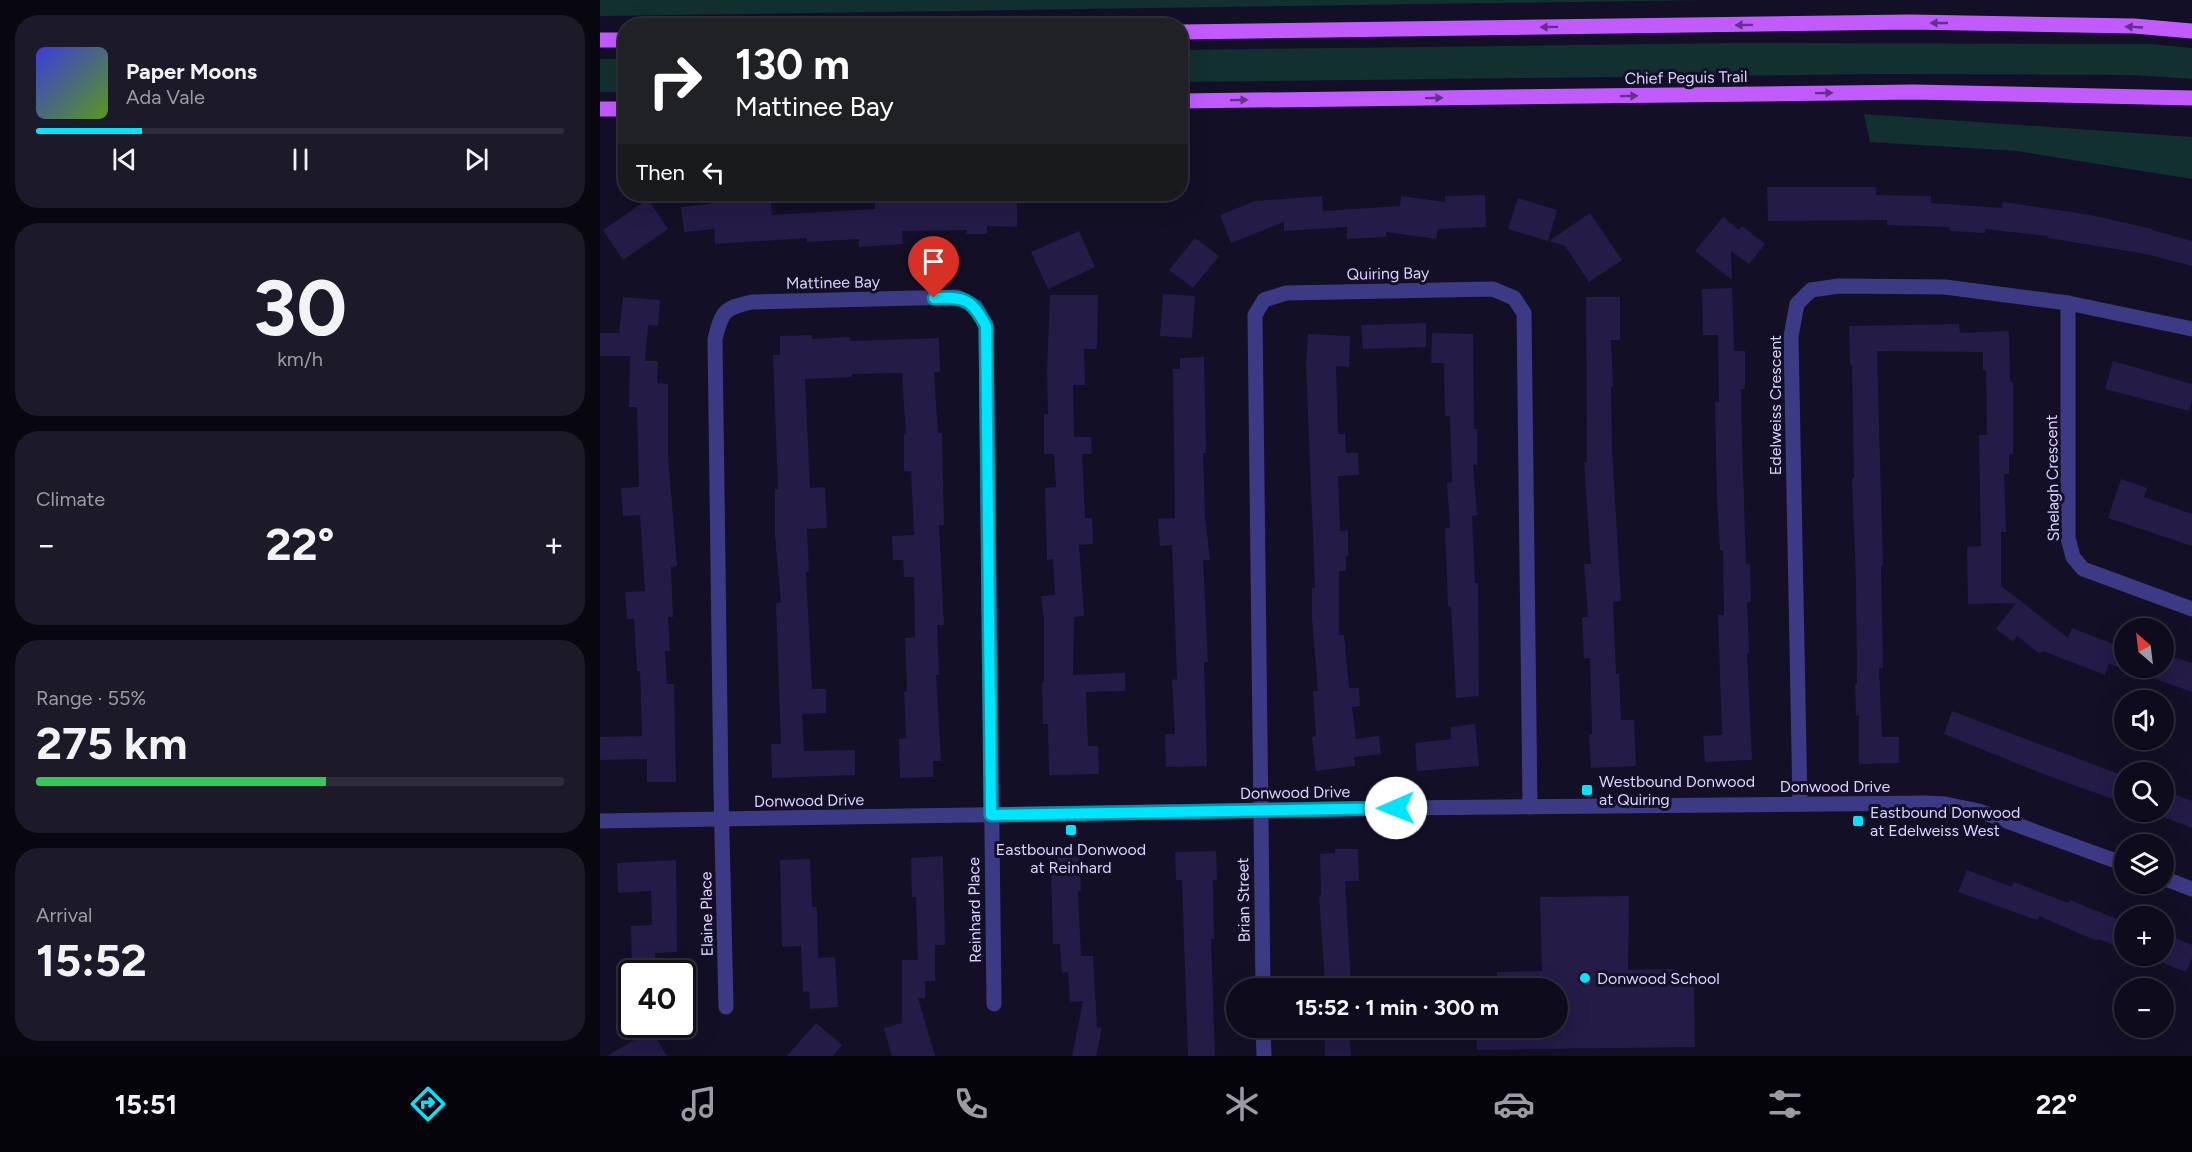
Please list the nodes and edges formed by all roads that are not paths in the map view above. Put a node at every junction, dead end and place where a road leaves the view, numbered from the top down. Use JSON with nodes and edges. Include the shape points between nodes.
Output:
{"nodes":[{"id":1,"x":2192,"y":31,"type":"edge"},
{"id":2,"x":1188,"y":32,"type":"edge"},
{"id":3,"x":600,"y":40,"type":"edge"},
{"id":4,"x":618,"y":40,"type":"edge"},
{"id":5,"x":2192,"y":98,"type":"edge"},
{"id":6,"x":1188,"y":101,"type":"edge"},
{"id":7,"x":600,"y":109,"type":"edge"},
{"id":8,"x":618,"y":109,"type":"edge"},
{"id":9,"x":2068,"y":303,"type":"junction"},
{"id":10,"x":2192,"y":329,"type":"edge"},
{"id":11,"x":2192,"y":609,"type":"edge"},
{"id":12,"x":1800,"y":803,"type":"junction"},
{"id":13,"x":1530,"y":807,"type":"junction"},
{"id":14,"x":1260,"y":810,"type":"junction"},
{"id":15,"x":991,"y":815,"type":"junction"},
{"id":16,"x":722,"y":819,"type":"junction"},
{"id":17,"x":600,"y":822,"type":"edge"},
{"id":18,"x":2114,"y":860,"type":"edge"},
{"id":19,"x":2174,"y":882,"type":"edge"},
{"id":20,"x":2192,"y":889,"type":"edge"},
{"id":21,"x":1263,"y":978,"type":"edge"},
{"id":22,"x":994,"y":1004,"type":"dead end"},
{"id":23,"x":726,"y":1007,"type":"dead end"},
{"id":24,"x":1263,"y":1038,"type":"edge"},
{"id":25,"x":1264,"y":1056,"type":"edge"}],
"edges":[{"from":1,"to":2,"type":"main road","one_way":true,"via":[[1910,22]]},
{"from":3,"to":4,"type":"main road"},
{"from":6,"to":5,"type":"main road","name":"Chief Peguis Trail","one_way":true,"via":[[1914,92]]},
{"from":7,"to":8,"type":"main road"},
{"from":9,"to":10,"type":"street","name":"Edelweiss Crescent"},
{"from":9,"to":11,"type":"street","name":"Shelagh Crescent","via":[[2068,538],[2073,557],[2083,569]]},
{"from":9,"to":12,"type":"street","name":"Edelweiss Crescent","via":[[1945,287],[1839,286],[1811,290],[1797,304],[1791,336]]},
{"from":12,"to":13,"type":"street","name":"Donwood Drive"},
{"from":12,"to":18,"type":"street","name":"Donwood Drive","via":[[1945,804],[1979,811]]},
{"from":13,"to":14,"type":"street","name":"Donwood Drive"},
{"from":13,"to":14,"type":"street","name":"Quiring Bay","via":[[1524,313],[1514,298],[1493,289],[1286,293],[1264,300],[1255,315]]},
{"from":14,"to":15,"type":"street","name":"Donwood Drive"},
{"from":14,"to":21,"type":"street","name":"Brian Street"},
{"from":15,"to":16,"type":"street","name":"Donwood Drive"},
{"from":15,"to":16,"type":"street","name":"Mattinee Bay","via":[[986,326],[976,307],[957,297],[945,297],[752,302],[731,307],[720,318],[715,339]]},
{"from":15,"to":22,"type":"street","name":"Reinhard Place"},
{"from":16,"to":17,"type":"street","name":"Donwood Drive"},
{"from":16,"to":23,"type":"street","name":"Elaine Place"},
{"from":19,"to":20,"type":"street"},
{"from":24,"to":25,"type":"street"}]}
